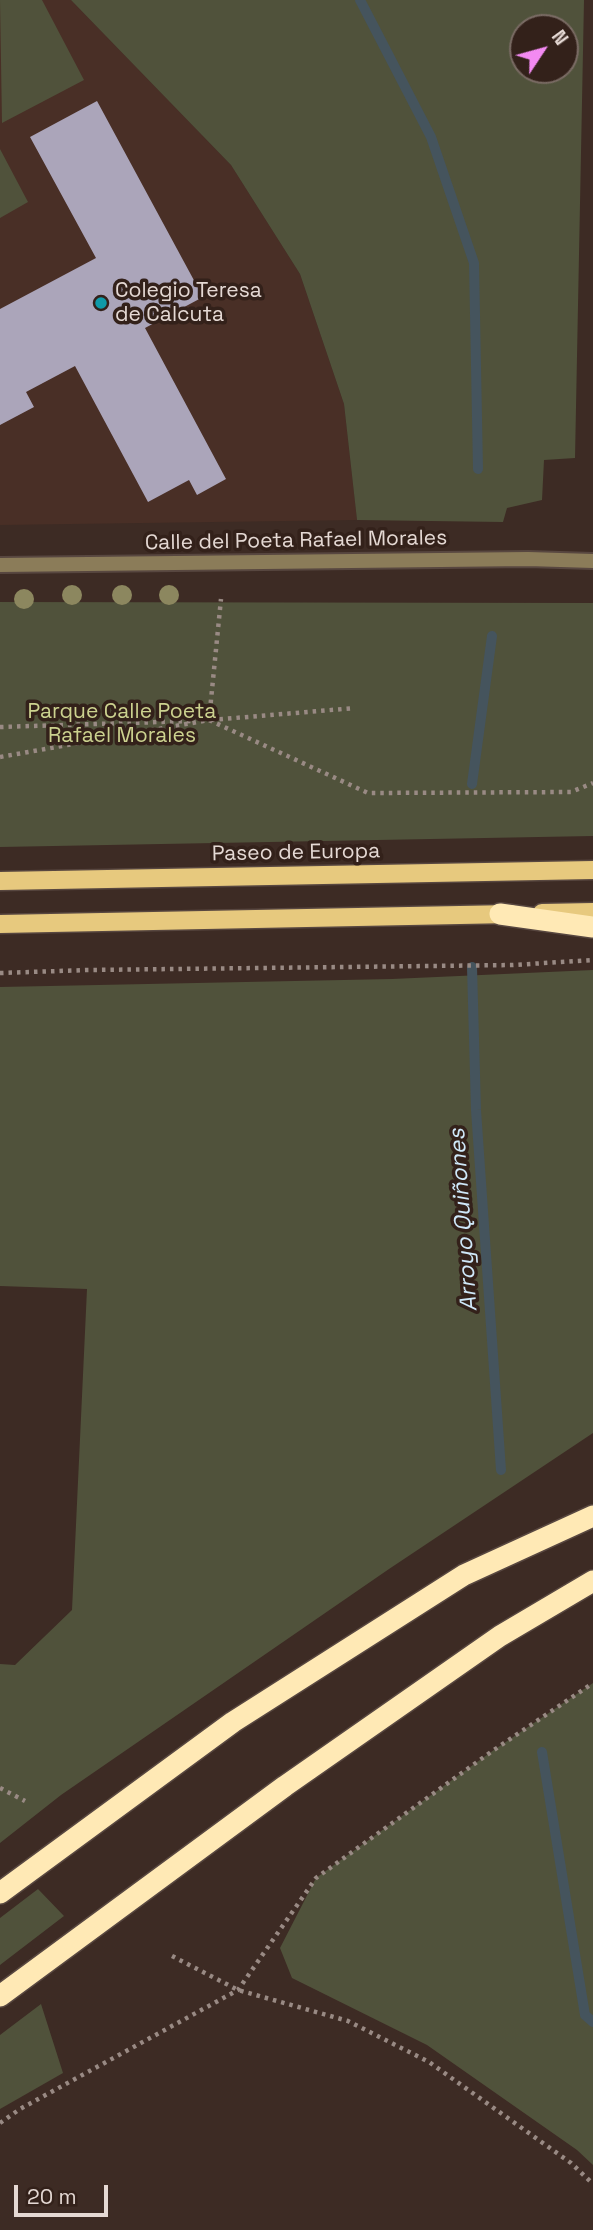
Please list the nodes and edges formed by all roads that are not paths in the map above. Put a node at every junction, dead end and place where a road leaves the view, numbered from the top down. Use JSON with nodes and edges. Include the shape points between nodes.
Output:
{"nodes":[{"id":1,"x":593,"y":561,"type":"edge"},
{"id":2,"x":0,"y":565,"type":"edge"},
{"id":3,"x":593,"y":870,"type":"edge"},
{"id":4,"x":0,"y":881,"type":"edge"},
{"id":5,"x":593,"y":912,"type":"edge"},
{"id":6,"x":500,"y":914,"type":"junction"},
{"id":7,"x":0,"y":924,"type":"edge"},
{"id":8,"x":593,"y":927,"type":"edge"},
{"id":9,"x":593,"y":1516,"type":"edge"},
{"id":10,"x":593,"y":1527,"type":"edge"},
{"id":11,"x":564,"y":1531,"type":"junction"},
{"id":12,"x":593,"y":1581,"type":"edge"},
{"id":13,"x":0,"y":1893,"type":"edge"},
{"id":14,"x":0,"y":1996,"type":"edge"}],
"edges":[{"from":1,"to":2,"type":"street","name":"Calle del Poeta Rafael Morales"},
{"from":3,"to":4,"type":"main road","name":"Paseo de Europa"},
{"from":5,"to":6,"type":"main road"},
{"from":6,"to":7,"type":"main road"},
{"from":6,"to":8,"type":"highway"},
{"from":9,"to":11,"type":"highway"},
{"from":10,"to":11,"type":"highway"},
{"from":11,"to":13,"type":"highway","via":[[464,1575],[244,1714]]},
{"from":12,"to":14,"type":"highway","via":[[500,1636],[297,1778]]}]}
